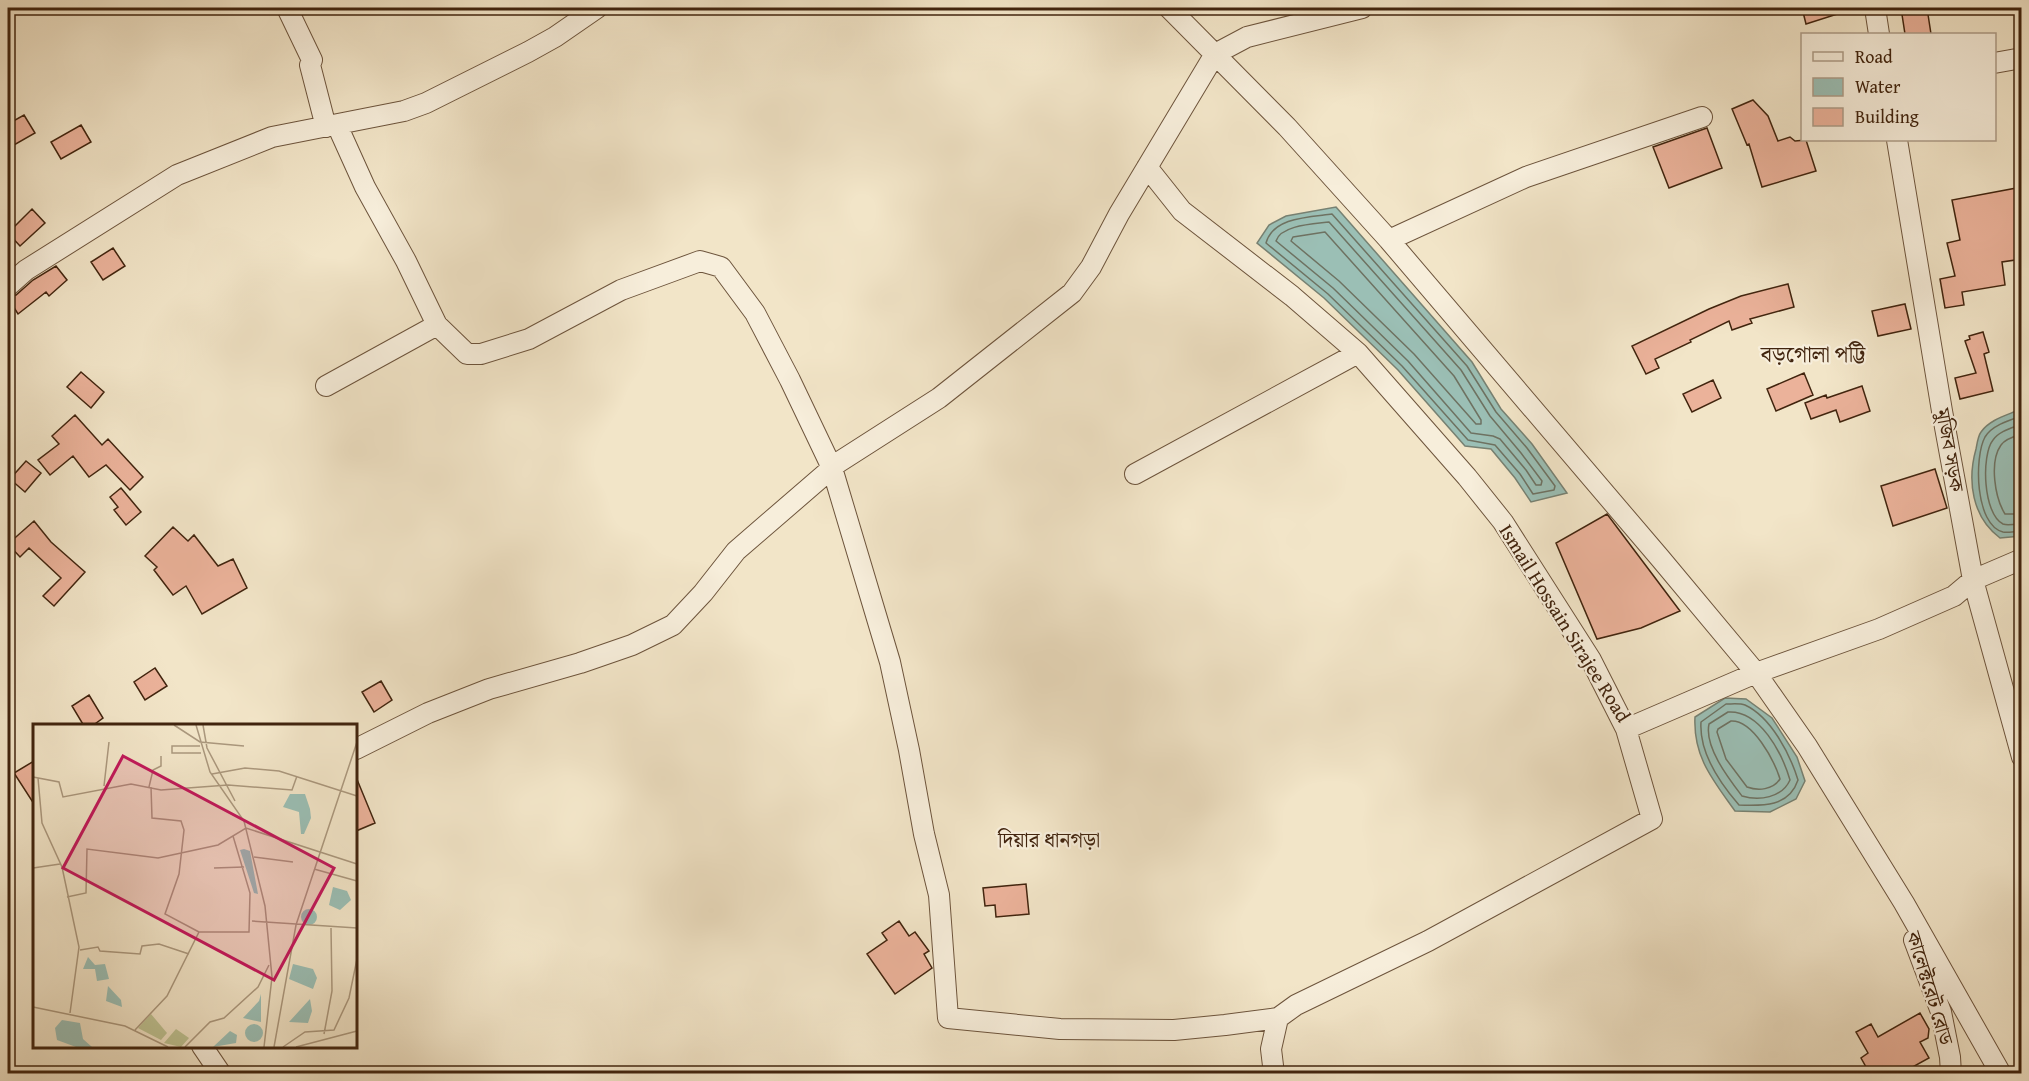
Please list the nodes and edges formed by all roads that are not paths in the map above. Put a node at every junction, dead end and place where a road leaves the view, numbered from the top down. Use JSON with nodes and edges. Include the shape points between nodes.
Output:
{"nodes":[{"id":1,"x":287,"y":8,"type":"edge"},
{"id":2,"x":597,"y":8,"type":"edge"},
{"id":3,"x":1169,"y":8,"type":"edge"},
{"id":4,"x":1362,"y":8,"type":"edge"},
{"id":5,"x":1875,"y":8,"type":"edge"},
{"id":6,"x":1879,"y":33,"type":"edge"},
{"id":7,"x":1215,"y":54,"type":"junction"},
{"id":8,"x":2022,"y":57,"type":"edge"},
{"id":9,"x":1996,"y":63,"type":"edge"},
{"id":10,"x":1701,"y":117,"type":"dead end"},
{"id":11,"x":332,"y":126,"type":"junction"},
{"id":12,"x":1897,"y":141,"type":"edge"},
{"id":13,"x":1147,"y":167,"type":"junction"},
{"id":14,"x":1389,"y":240,"type":"junction"},
{"id":15,"x":8,"y":286,"type":"edge"},
{"id":16,"x":437,"y":325,"type":"junction"},
{"id":17,"x":1358,"y":353,"type":"junction"},
{"id":18,"x":326,"y":386,"type":"dead end"},
{"id":19,"x":832,"y":468,"type":"junction"},
{"id":20,"x":1135,"y":474,"type":"dead end"},
{"id":21,"x":2022,"y":559,"type":"edge"},
{"id":22,"x":1973,"y":580,"type":"junction"},
{"id":23,"x":1756,"y":673,"type":"junction"},
{"id":24,"x":1626,"y":729,"type":"junction"},
{"id":25,"x":357,"y":748,"type":"edge"},
{"id":26,"x":2022,"y":757,"type":"edge"},
{"id":27,"x":1904,"y":903,"type":"junction"},
{"id":28,"x":1278,"y":1017,"type":"junction"},
{"id":29,"x":203,"y":1048,"type":"edge"},
{"id":30,"x":221,"y":1074,"type":"edge"},
{"id":31,"x":1274,"y":1074,"type":"edge"},
{"id":32,"x":1952,"y":1074,"type":"edge"},
{"id":33,"x":2001,"y":1074,"type":"edge"}],
"edges":[{"from":1,"to":11,"type":"street","via":[[312,60],[310,66]]},
{"from":2,"to":11,"type":"street","via":[[555,37],[426,103]]},
{"from":3,"to":7,"type":"street"},
{"from":4,"to":7,"type":"street","via":[[1247,37]]},
{"from":5,"to":6,"type":"street"},
{"from":7,"to":13,"type":"street"},
{"from":7,"to":14,"type":"street"},
{"from":8,"to":9,"type":"street"},
{"from":10,"to":14,"type":"street","via":[[1526,177]]},
{"from":11,"to":15,"type":"street","via":[[272,137],[177,176],[26,270]]},
{"from":11,"to":16,"type":"street"},
{"from":12,"to":22,"type":"street","name":"মুজিব সড়ক"},
{"from":13,"to":17,"type":"street","name":"Ismail Hossain Sirajee Road","via":[[1182,211]]},
{"from":13,"to":19,"type":"street","via":[[1072,293],[939,398]]},
{"from":14,"to":23,"type":"street"},
{"from":16,"to":18,"type":"street"},
{"from":16,"to":19,"type":"street","via":[[468,354],[481,354],[528,339],[621,290],[700,261],[721,267],[755,313]]},
{"from":17,"to":20,"type":"street"},
{"from":17,"to":24,"type":"street","name":"Ismail Hossain Sirajee Road","via":[[1503,522],[1591,660]]},
{"from":19,"to":25,"type":"street","via":[[736,551],[674,625],[590,660],[479,693]]},
{"from":19,"to":28,"type":"street","via":[[890,662],[909,750],[939,895],[948,1017],[1060,1029],[1174,1030]]},
{"from":21,"to":22,"type":"street","name":"Ismail Hossain Sirajee Road"},
{"from":22,"to":23,"type":"street","name":"Ismail Hossain Sirajee Road","via":[[1954,596],[1879,629]]},
{"from":22,"to":26,"type":"street","name":"মুজিব সড়ক"},
{"from":23,"to":24,"type":"street","name":"Ismail Hossain Sirajee Road"},
{"from":23,"to":27,"type":"street","via":[[1807,746]]},
{"from":24,"to":28,"type":"street","via":[[1652,819],[1428,941]]},
{"from":27,"to":32,"type":"street","name":"কালেক্টরেট রোড","via":[[1941,1012]]},
{"from":27,"to":33,"type":"street"},
{"from":28,"to":31,"type":"street","via":[[1271,1048]]},
{"from":29,"to":30,"type":"street"}]}
